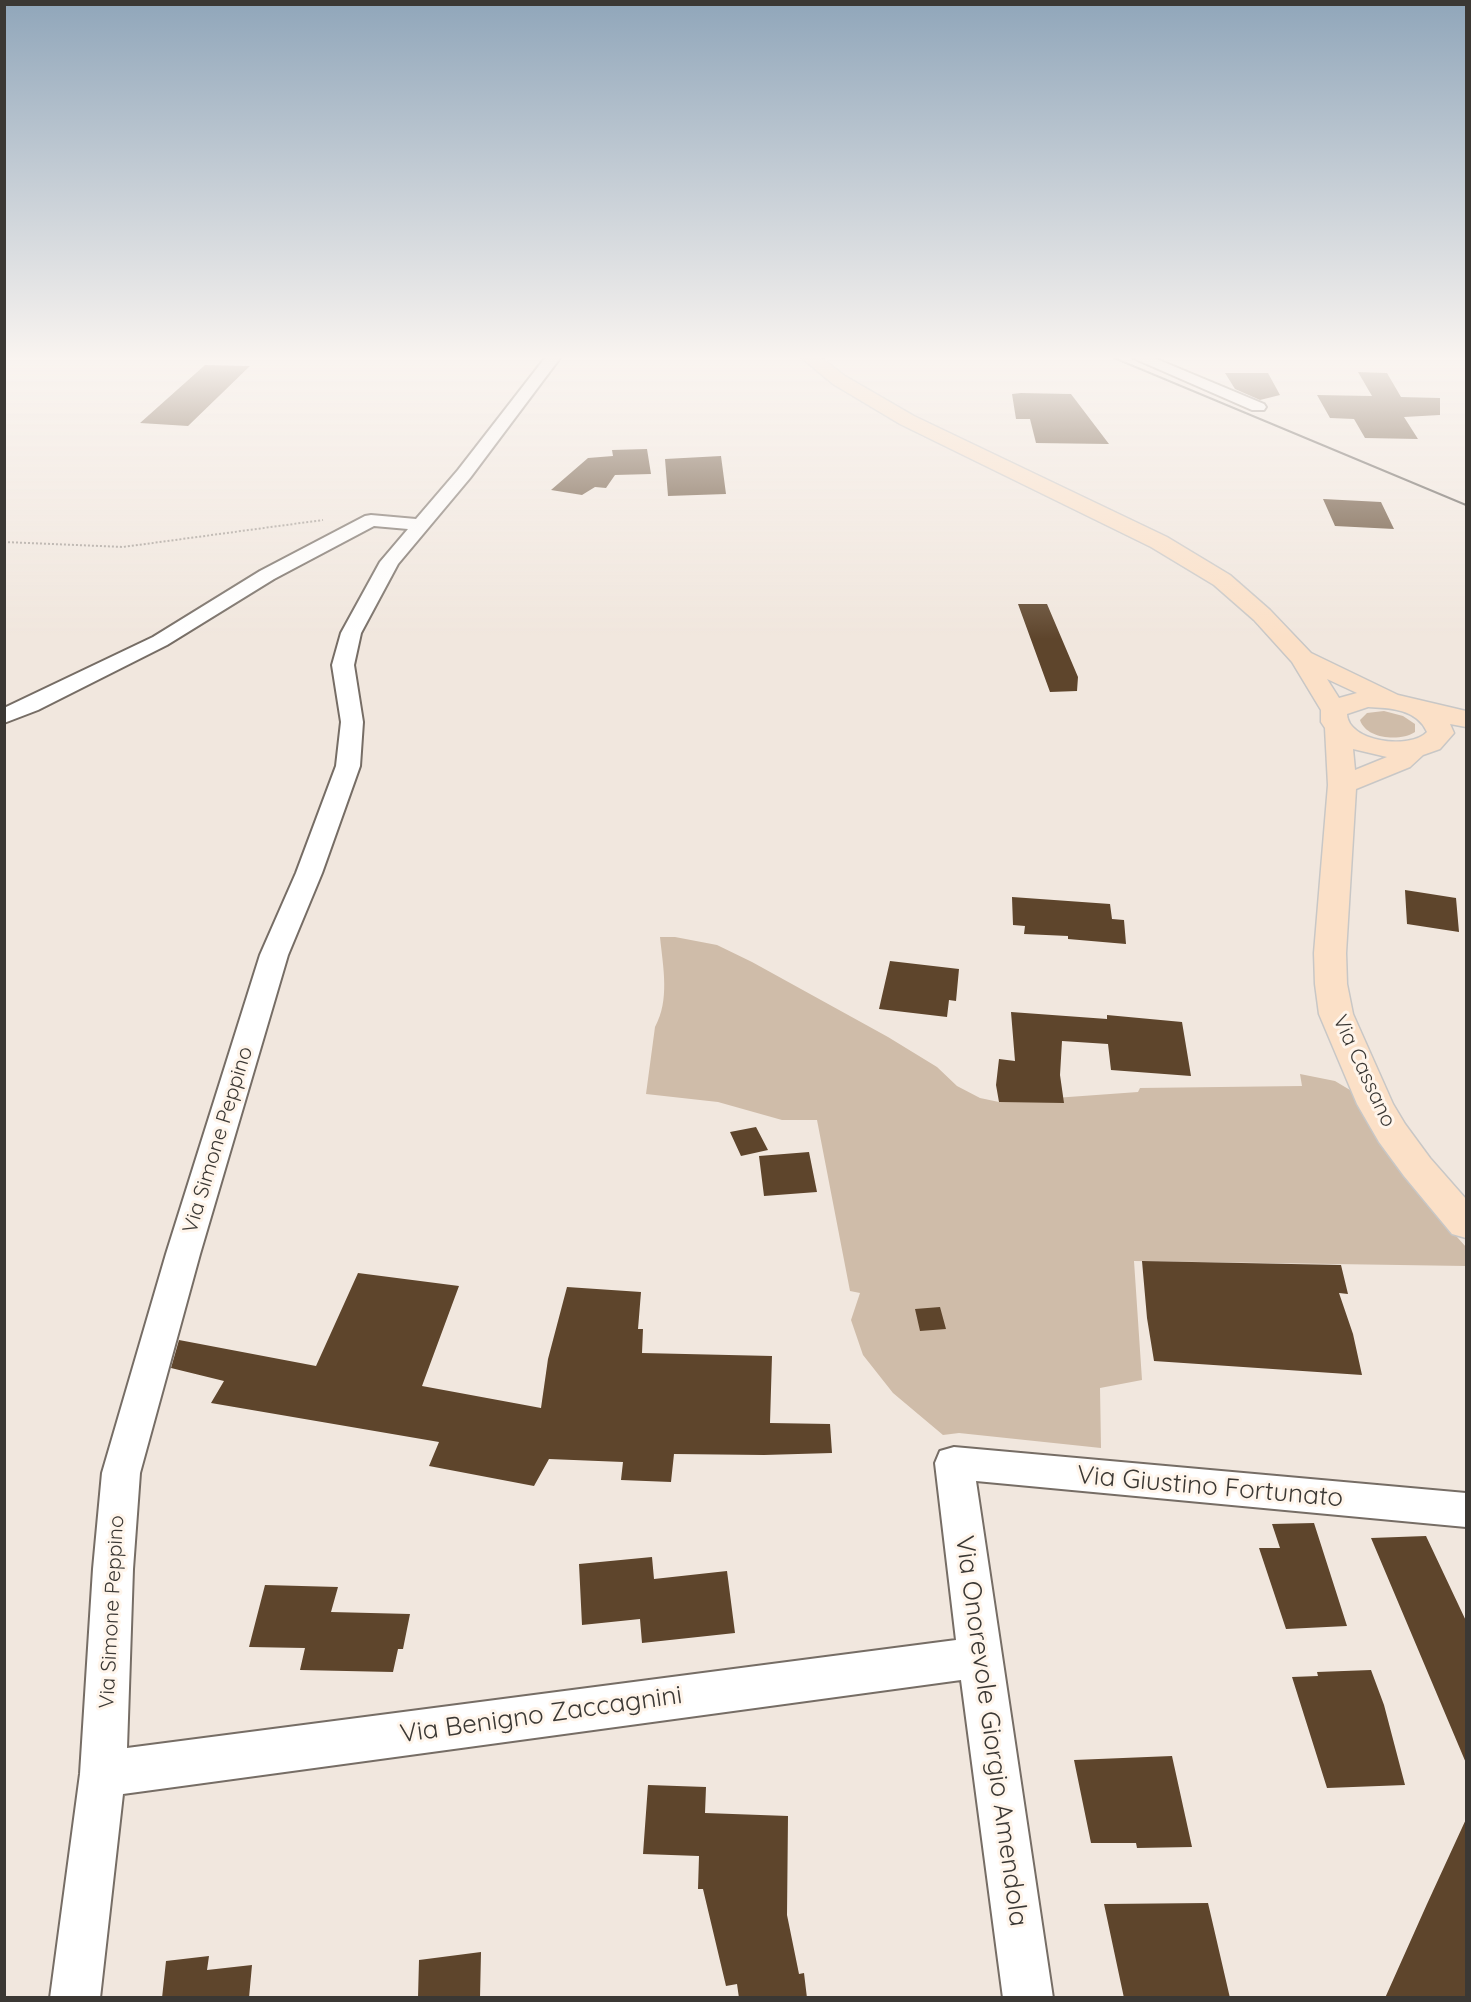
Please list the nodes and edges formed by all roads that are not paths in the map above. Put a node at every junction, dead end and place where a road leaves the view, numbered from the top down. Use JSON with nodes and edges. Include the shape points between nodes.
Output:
{"nodes":[{"id":1,"x":481,"y":451,"type":"edge"},
{"id":2,"x":972,"y":451,"type":"edge"},
{"id":3,"x":422,"y":525,"type":"junction"},
{"id":4,"x":1302,"y":658,"type":"junction"},
{"id":5,"x":1410,"y":706,"type":"junction"},
{"id":6,"x":4,"y":716,"type":"edge"},
{"id":7,"x":1467,"y":718,"type":"edge"},
{"id":8,"x":1336,"y":720,"type":"junction"},
{"id":9,"x":1467,"y":740,"type":"edge"},
{"id":10,"x":1421,"y":748,"type":"junction"},
{"id":11,"x":1342,"y":785,"type":"junction"},
{"id":12,"x":1467,"y":1224,"type":"edge"},
{"id":13,"x":954,"y":1464,"type":"joint"},
{"id":14,"x":1467,"y":1510,"type":"edge"},
{"id":15,"x":979,"y":1657,"type":"junction"},
{"id":16,"x":103,"y":1774,"type":"junction"},
{"id":17,"x":75,"y":1998,"type":"edge"},
{"id":18,"x":1028,"y":1998,"type":"edge"}],
"edges":[{"from":1,"to":3,"type":"street","name":"Via Simone Peppino"},
{"from":2,"to":4,"type":"main road","via":[[1202,566],[1250,603]]},
{"from":3,"to":6,"type":"street","via":[[371,520],[276,569],[160,641]]},
{"from":3,"to":16,"type":"street","name":"Via Simone Peppino","via":[[390,562],[351,633],[343,665],[351,722],[348,766],[274,954],[121,1473]]},
{"from":4,"to":5,"type":"main road"},
{"from":4,"to":8,"type":"main road"},
{"from":5,"to":7,"type":"main road"},
{"from":5,"to":8,"type":"main road","via":[[1353,700]]},
{"from":5,"to":10,"type":"main road","via":[[1439,725],[1437,741]]},
{"from":8,"to":10,"type":"main road","via":[[1363,744],[1397,750]]},
{"from":8,"to":11,"type":"main road","name":"Via Cassano"},
{"from":9,"to":10,"type":"main road"},
{"from":10,"to":11,"type":"main road"},
{"from":11,"to":12,"type":"main road","name":"Via Cassano","via":[[1329,952],[1336,1014],[1375,1104],[1392,1133]]},
{"from":13,"to":14,"type":"street","name":"Via Giustino Fortunato"},
{"from":13,"to":15,"type":"street","name":"Via Onorevole Giorgio Amendola"},
{"from":15,"to":16,"type":"street","name":"Via Benigno Zaccagnini"},
{"from":15,"to":18,"type":"street","name":"Via Onorevole Giorgio Amendola"},
{"from":16,"to":17,"type":"street","name":"Via Simone Peppino"}]}
